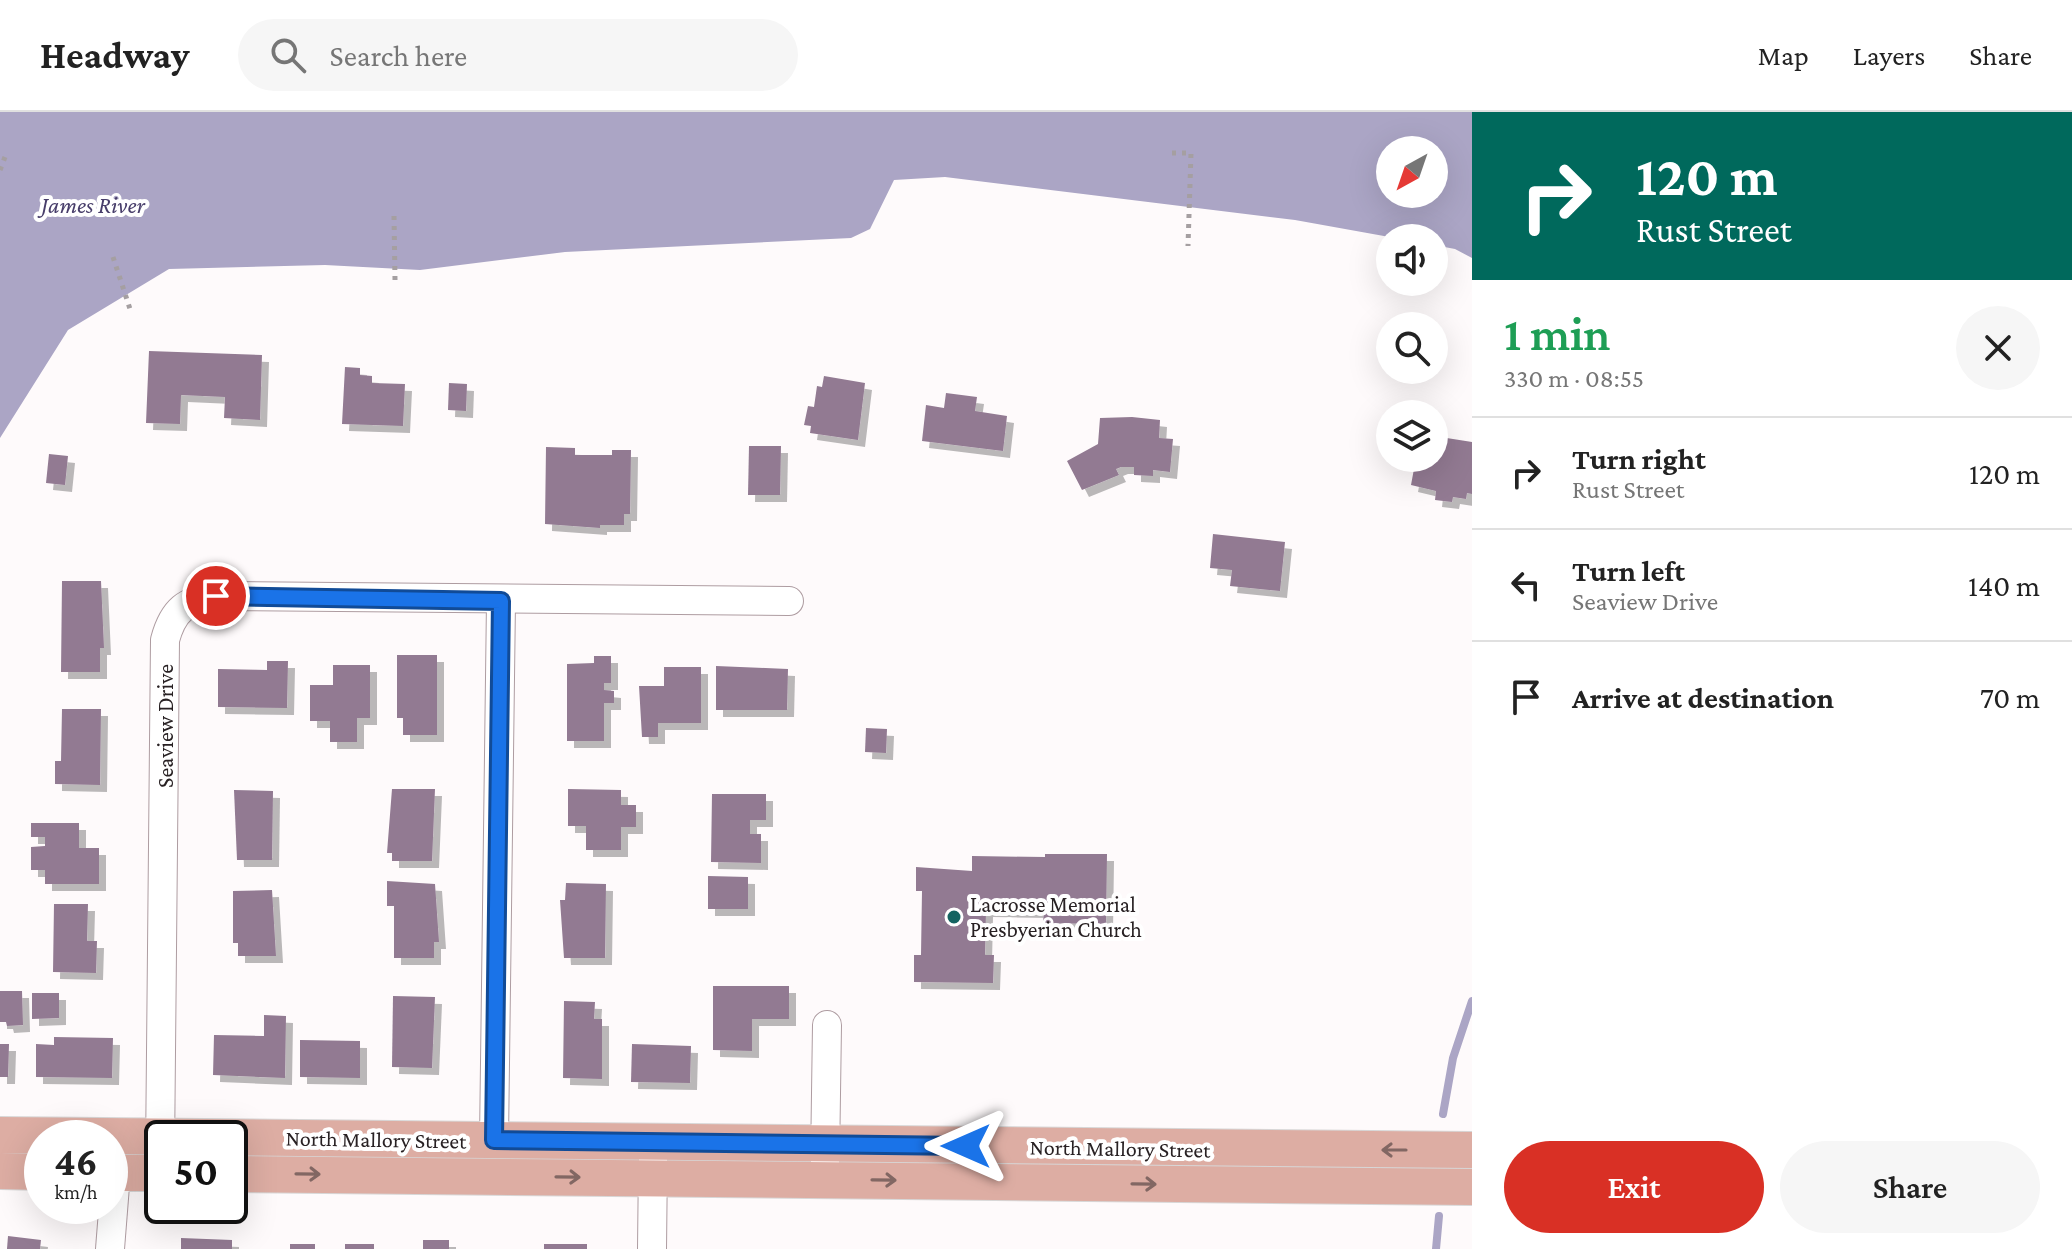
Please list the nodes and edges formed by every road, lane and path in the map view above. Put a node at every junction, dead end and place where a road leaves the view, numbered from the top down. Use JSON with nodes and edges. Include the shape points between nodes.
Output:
{"nodes":[{"id":1,"x":1172,"y":153,"type":"dead end"},
{"id":2,"x":5,"y":157,"type":"dead end"},
{"id":3,"x":0,"y":170,"type":"edge"},
{"id":4,"x":394,"y":216,"type":"dead end"},
{"id":5,"x":1188,"y":246,"type":"dead end"},
{"id":6,"x":113,"y":257,"type":"dead end"},
{"id":7,"x":395,"y":280,"type":"dead end"},
{"id":8,"x":130,"y":309,"type":"dead end"},
{"id":9,"x":501,"y":601,"type":"junction"},
{"id":10,"x":789,"y":601,"type":"dead end"},
{"id":11,"x":827,"y":1025,"type":"dead end"},
{"id":12,"x":161,"y":1120,"type":"edge"},
{"id":13,"x":0,"y":1135,"type":"edge"},
{"id":14,"x":144,"y":1136,"type":"edge"},
{"id":15,"x":248,"y":1137,"type":"edge"},
{"id":16,"x":494,"y":1140,"type":"junction"},
{"id":17,"x":653,"y":1143,"type":"junction"},
{"id":18,"x":1472,"y":1150,"type":"edge"},
{"id":19,"x":825,"y":1162,"type":"junction"},
{"id":20,"x":0,"y":1171,"type":"edge"},
{"id":21,"x":24,"y":1172,"type":"edge"},
{"id":22,"x":248,"y":1174,"type":"edge"},
{"id":23,"x":653,"y":1178,"type":"junction"},
{"id":24,"x":1472,"y":1187,"type":"edge"},
{"id":25,"x":111,"y":1224,"type":"edge"},
{"id":26,"x":110,"y":1249,"type":"edge"},
{"id":27,"x":652,"y":1249,"type":"edge"}],
"edges":[{"from":1,"to":5,"type":"path","via":[[1191,153]]},
{"from":2,"to":3,"type":"path"},
{"from":4,"to":7,"type":"path"},
{"from":6,"to":8,"type":"path"},
{"from":9,"to":10,"type":"street","name":"Seaview Drive"},
{"from":9,"to":12,"type":"street","name":"Seaview Drive","via":[[216,596],[180,607],[170,622],[165,640]]},
{"from":9,"to":16,"type":"street"},
{"from":11,"to":19,"type":"street"},
{"from":13,"to":14,"type":"main road","name":"North Mallory Street"},
{"from":15,"to":16,"type":"main road","name":"North Mallory Street"},
{"from":16,"to":17,"type":"main road","name":"North Mallory Street"},
{"from":17,"to":19,"type":"main road","name":"North Mallory Street"},
{"from":17,"to":23,"type":"street"},
{"from":18,"to":19,"type":"main road","name":"North Mallory Street","one_way":true},
{"from":19,"to":23,"type":"main road","name":"North Mallory Street"},
{"from":19,"to":24,"type":"main road","name":"North Mallory Street","one_way":true},
{"from":20,"to":21,"type":"main road"},
{"from":22,"to":23,"type":"main road","name":"North Mallory Street","one_way":true},
{"from":23,"to":27,"type":"street"},
{"from":25,"to":26,"type":"street"}]}
